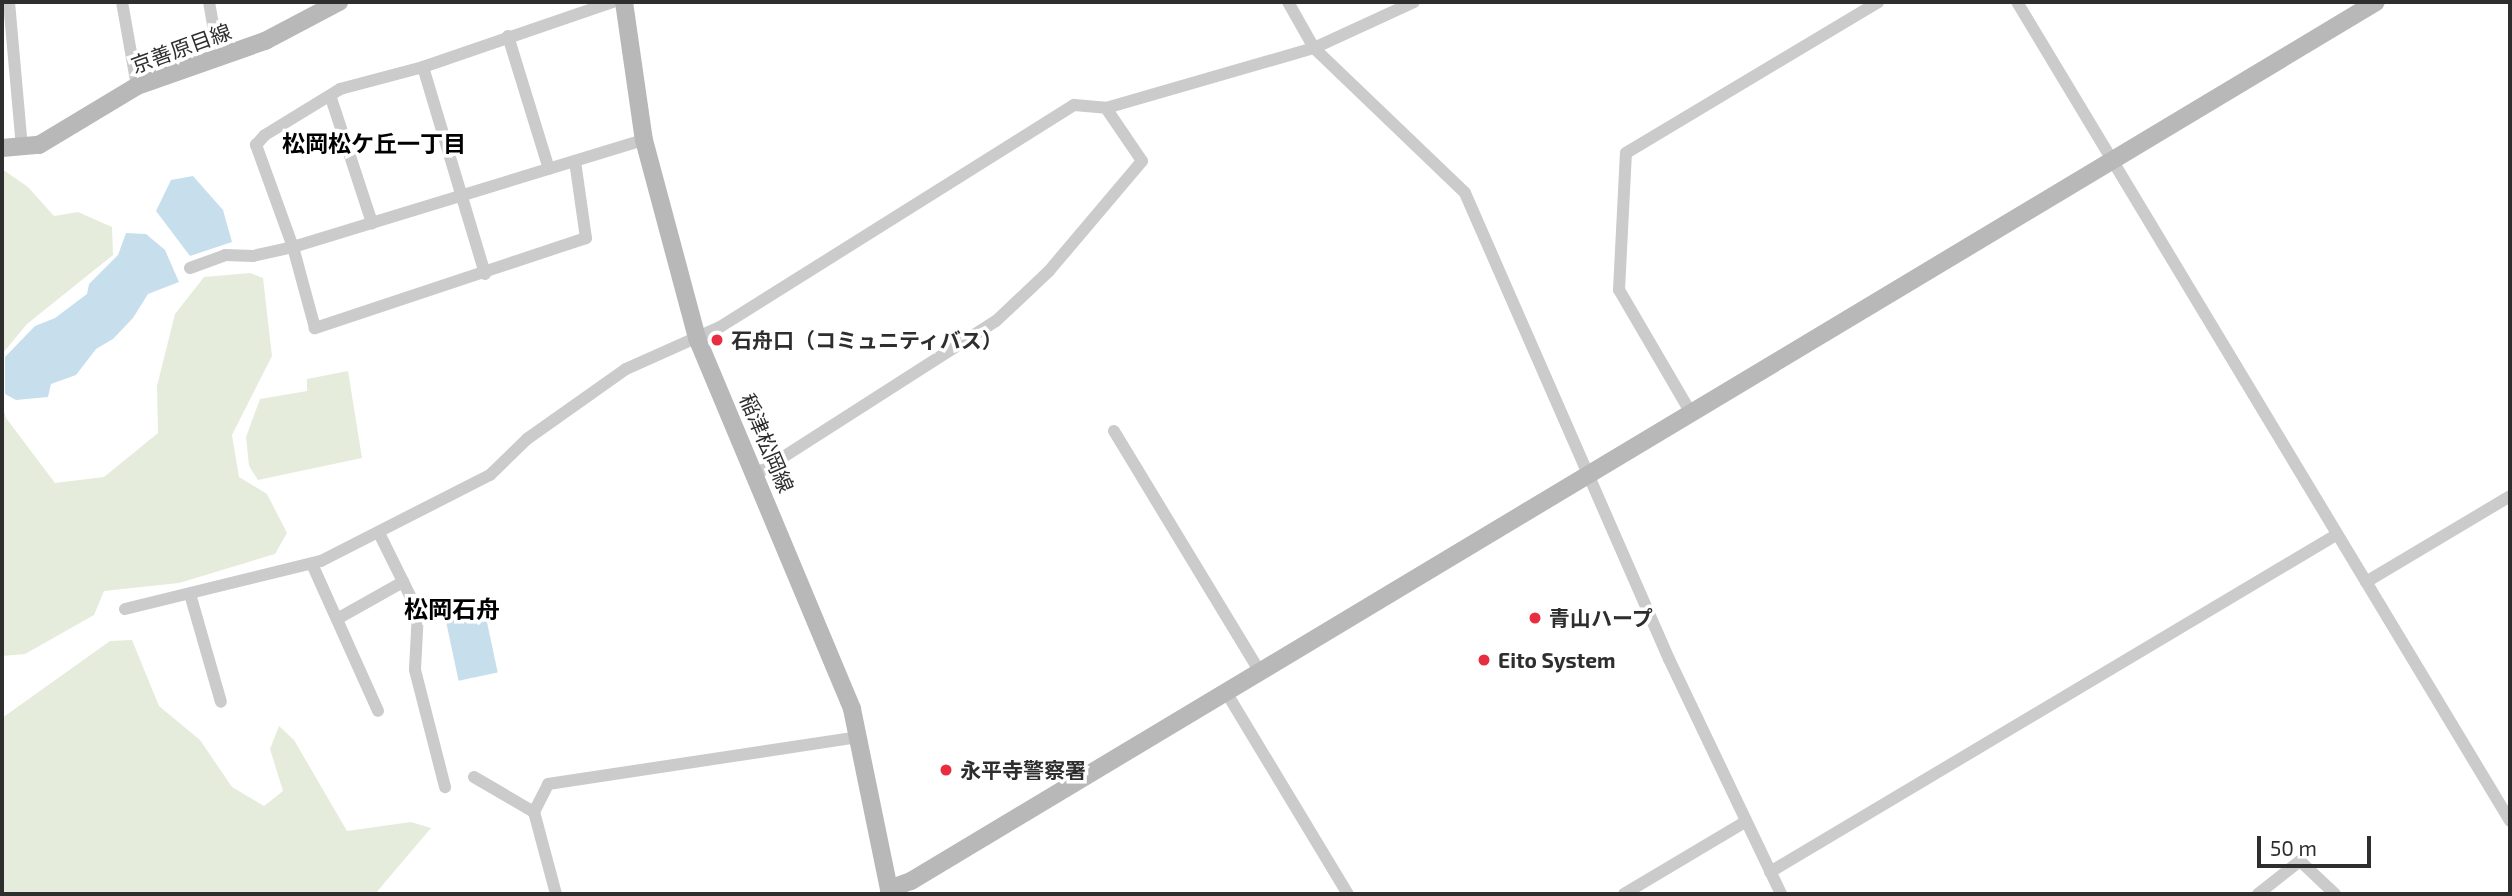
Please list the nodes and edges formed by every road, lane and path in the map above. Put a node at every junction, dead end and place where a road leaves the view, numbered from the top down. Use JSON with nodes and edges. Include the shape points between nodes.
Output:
{"nodes":[{"id":1,"x":9,"y":2,"type":"edge"},
{"id":2,"x":122,"y":2,"type":"edge"},
{"id":3,"x":209,"y":2,"type":"edge"},
{"id":4,"x":339,"y":2,"type":"edge"},
{"id":5,"x":613,"y":2,"type":"edge"},
{"id":6,"x":624,"y":2,"type":"edge"},
{"id":7,"x":1288,"y":2,"type":"edge"},
{"id":8,"x":1414,"y":2,"type":"edge"},
{"id":9,"x":1878,"y":2,"type":"edge"},
{"id":10,"x":2017,"y":2,"type":"edge"},
{"id":11,"x":2375,"y":2,"type":"edge"},
{"id":12,"x":508,"y":36,"type":"junction"},
{"id":13,"x":1314,"y":48,"type":"junction"},
{"id":14,"x":219,"y":58,"type":"junction"},
{"id":15,"x":423,"y":67,"type":"junction"},
{"id":16,"x":137,"y":86,"type":"junction"},
{"id":17,"x":331,"y":98,"type":"junction"},
{"id":18,"x":1106,"y":108,"type":"junction"},
{"id":19,"x":644,"y":140,"type":"junction"},
{"id":20,"x":22,"y":147,"type":"junction"},
{"id":21,"x":2,"y":148,"type":"edge"},
{"id":22,"x":575,"y":161,"type":"junction"},
{"id":23,"x":2112,"y":163,"type":"junction"},
{"id":24,"x":549,"y":169,"type":"junction"},
{"id":25,"x":461,"y":196,"type":"junction"},
{"id":26,"x":372,"y":223,"type":"junction"},
{"id":27,"x":293,"y":247,"type":"junction"},
{"id":28,"x":190,"y":268,"type":"dead end"},
{"id":29,"x":485,"y":274,"type":"junction"},
{"id":30,"x":697,"y":338,"type":"junction"},
{"id":31,"x":1691,"y":413,"type":"junction"},
{"id":32,"x":1114,"y":431,"type":"dead end"},
{"id":33,"x":1590,"y":474,"type":"junction"},
{"id":34,"x":755,"y":475,"type":"junction"},
{"id":35,"x":2510,"y":496,"type":"edge"},
{"id":36,"x":379,"y":533,"type":"junction"},
{"id":37,"x":2336,"y":535,"type":"junction"},
{"id":38,"x":312,"y":564,"type":"junction"},
{"id":39,"x":404,"y":582,"type":"junction"},
{"id":40,"x":2366,"y":582,"type":"junction"},
{"id":41,"x":190,"y":594,"type":"junction"},
{"id":42,"x":125,"y":609,"type":"dead end"},
{"id":43,"x":337,"y":619,"type":"junction"},
{"id":44,"x":1260,"y":672,"type":"junction"},
{"id":45,"x":1226,"y":692,"type":"junction"},
{"id":46,"x":221,"y":702,"type":"dead end"},
{"id":47,"x":378,"y":711,"type":"dead end"},
{"id":48,"x":859,"y":737,"type":"junction"},
{"id":49,"x":474,"y":777,"type":"dead end"},
{"id":50,"x":445,"y":787,"type":"dead end"},
{"id":51,"x":534,"y":812,"type":"junction"},
{"id":52,"x":2510,"y":821,"type":"edge"},
{"id":53,"x":1745,"y":822,"type":"junction"},
{"id":54,"x":1770,"y":872,"type":"junction"},
{"id":55,"x":889,"y":892,"type":"edge"},
{"id":56,"x":556,"y":894,"type":"edge"},
{"id":57,"x":1348,"y":894,"type":"edge"},
{"id":58,"x":1624,"y":894,"type":"edge"},
{"id":59,"x":1781,"y":894,"type":"edge"},
{"id":60,"x":2258,"y":894,"type":"edge"},
{"id":61,"x":2335,"y":894,"type":"edge"}],
"edges":[{"from":1,"to":20,"type":"street"},
{"from":2,"to":16,"type":"street"},
{"from":3,"to":14,"type":"street"},
{"from":4,"to":14,"type":"street","name":"京善原目線","via":[[265,41]]},
{"from":5,"to":12,"type":"street"},
{"from":6,"to":19,"type":"street","name":"稲津松岡線"},
{"from":7,"to":13,"type":"street"},
{"from":8,"to":13,"type":"street"},
{"from":9,"to":31,"type":"street","via":[[1626,153],[1619,290]]},
{"from":10,"to":23,"type":"street"},
{"from":11,"to":23,"type":"street"},
{"from":12,"to":15,"type":"street"},
{"from":12,"to":24,"type":"street"},
{"from":13,"to":18,"type":"street"},
{"from":13,"to":33,"type":"street","via":[[1465,193]]},
{"from":14,"to":16,"type":"street","name":"京善原目線"},
{"from":15,"to":17,"type":"street","via":[[340,89]]},
{"from":15,"to":25,"type":"street"},
{"from":16,"to":20,"type":"street","name":"京善原目線","via":[[64,132]]},
{"from":17,"to":26,"type":"street"},
{"from":17,"to":27,"type":"street","via":[[265,135],[256,145]]},
{"from":18,"to":30,"type":"street","via":[[1074,105]]},
{"from":18,"to":34,"type":"street","via":[[1142,160],[1049,271],[996,321]]},
{"from":19,"to":22,"type":"street"},
{"from":19,"to":30,"type":"street","name":"稲津松岡線"},
{"from":20,"to":21,"type":"street","name":"京善原目線"},
{"from":22,"to":24,"type":"street"},
{"from":22,"to":29,"type":"street","via":[[586,238]]},
{"from":23,"to":31,"type":"street"},
{"from":23,"to":37,"type":"street"},
{"from":24,"to":25,"type":"street"},
{"from":25,"to":26,"type":"street"},
{"from":25,"to":29,"type":"street"},
{"from":26,"to":27,"type":"street"},
{"from":27,"to":28,"type":"street","via":[[253,256],[225,256]]},
{"from":27,"to":29,"type":"street","via":[[315,328]]},
{"from":30,"to":34,"type":"street","name":"稲津松岡線"},
{"from":30,"to":36,"type":"street","via":[[626,369],[527,439],[489,475]]},
{"from":31,"to":33,"type":"street"},
{"from":32,"to":44,"type":"street"},
{"from":33,"to":44,"type":"street"},
{"from":33,"to":53,"type":"street"},
{"from":34,"to":48,"type":"street","name":"稲津松岡線","via":[[835,661]]},
{"from":35,"to":40,"type":"street"},
{"from":36,"to":38,"type":"street"},
{"from":36,"to":39,"type":"street"},
{"from":37,"to":40,"type":"street"},
{"from":37,"to":54,"type":"street"},
{"from":38,"to":41,"type":"street"},
{"from":38,"to":43,"type":"street"},
{"from":39,"to":43,"type":"street"},
{"from":39,"to":50,"type":"street","via":[[418,612],[415,670]]},
{"from":40,"to":52,"type":"street"},
{"from":41,"to":42,"type":"street"},
{"from":41,"to":46,"type":"street"},
{"from":43,"to":47,"type":"street"},
{"from":44,"to":45,"type":"street"},
{"from":45,"to":55,"type":"street"},
{"from":45,"to":57,"type":"street"},
{"from":48,"to":51,"type":"street","via":[[548,784]]},
{"from":48,"to":55,"type":"street","name":"稲津松岡線"},
{"from":49,"to":51,"type":"street"},
{"from":51,"to":56,"type":"street"},
{"from":53,"to":54,"type":"street"},
{"from":53,"to":58,"type":"street"},
{"from":54,"to":59,"type":"street"},
{"from":60,"to":61,"type":"street","via":[[2300,861]]}]}
